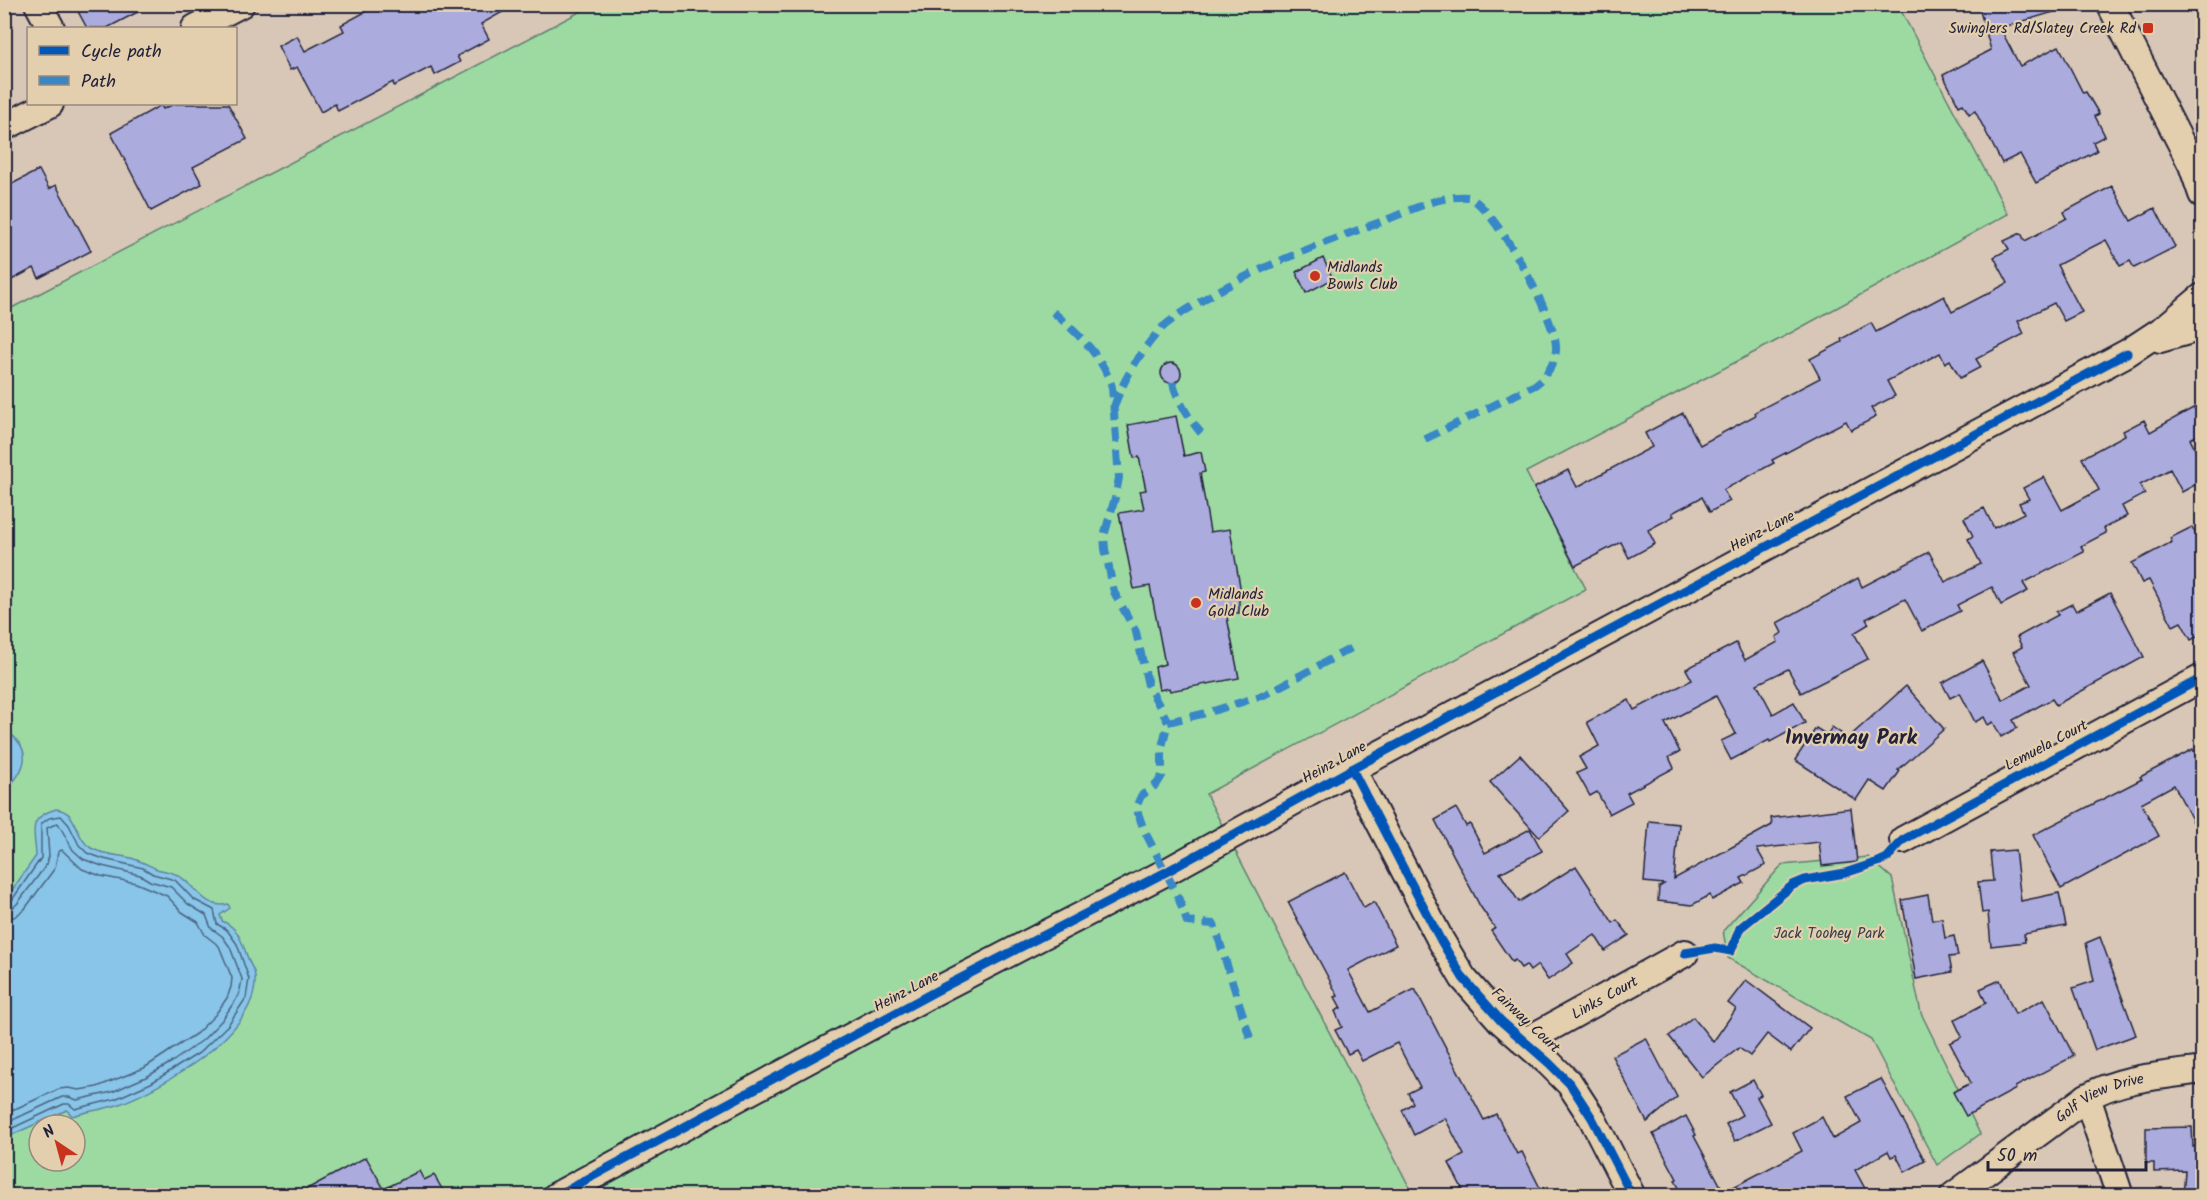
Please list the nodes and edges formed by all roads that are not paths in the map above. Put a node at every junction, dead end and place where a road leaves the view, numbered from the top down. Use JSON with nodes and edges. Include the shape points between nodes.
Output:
{"nodes":[{"id":1,"x":39,"y":4,"type":"edge"},
{"id":2,"x":241,"y":4,"type":"edge"},
{"id":3,"x":2110,"y":4,"type":"edge"},
{"id":4,"x":50,"y":27,"type":"edge"},
{"id":5,"x":197,"y":27,"type":"edge"},
{"id":6,"x":48,"y":105,"type":"edge"},
{"id":7,"x":4,"y":127,"type":"edge"},
{"id":8,"x":2197,"y":171,"type":"edge"},
{"id":9,"x":2202,"y":194,"type":"edge"},
{"id":10,"x":2202,"y":297,"type":"edge"},
{"id":11,"x":2202,"y":327,"type":"edge"},
{"id":12,"x":2127,"y":353,"type":"junction"},
{"id":13,"x":2202,"y":678,"type":"edge"},
{"id":14,"x":1352,"y":769,"type":"junction"},
{"id":15,"x":1903,"y":840,"type":"dead end"},
{"id":16,"x":1685,"y":953,"type":"dead end"},
{"id":17,"x":1524,"y":1042,"type":"junction"},
{"id":18,"x":2202,"y":1070,"type":"edge"},
{"id":19,"x":2086,"y":1097,"type":"junction"},
{"id":20,"x":556,"y":1196,"type":"edge"},
{"id":21,"x":1632,"y":1196,"type":"edge"},
{"id":22,"x":1953,"y":1196,"type":"edge"},
{"id":23,"x":2120,"y":1196,"type":"edge"}],
"edges":[{"from":1,"to":4,"type":"street"},
{"from":2,"to":5,"type":"street"},
{"from":3,"to":8,"type":"street"},
{"from":6,"to":7,"type":"street"},
{"from":8,"to":9,"type":"street"},
{"from":10,"to":12,"type":"street","name":"Heinz Lane"},
{"from":11,"to":12,"type":"street","name":"Heinz Lane"},
{"from":12,"to":14,"type":"street","name":"Heinz Lane"},
{"from":13,"to":15,"type":"street","name":"Lemuela Court"},
{"from":14,"to":17,"type":"street","name":"Fairway Court","via":[[1449,956],[1489,1008]]},
{"from":14,"to":20,"type":"street","name":"Heinz Lane"},
{"from":16,"to":17,"type":"street","name":"Links Court"},
{"from":17,"to":21,"type":"street","name":"Fairway Court","via":[[1550,1063],[1577,1094]]},
{"from":18,"to":19,"type":"street","name":"Golf View Drive","via":[[2126,1082]]},
{"from":19,"to":22,"type":"street","name":"Golf View Drive"},
{"from":19,"to":23,"type":"street"}]}
